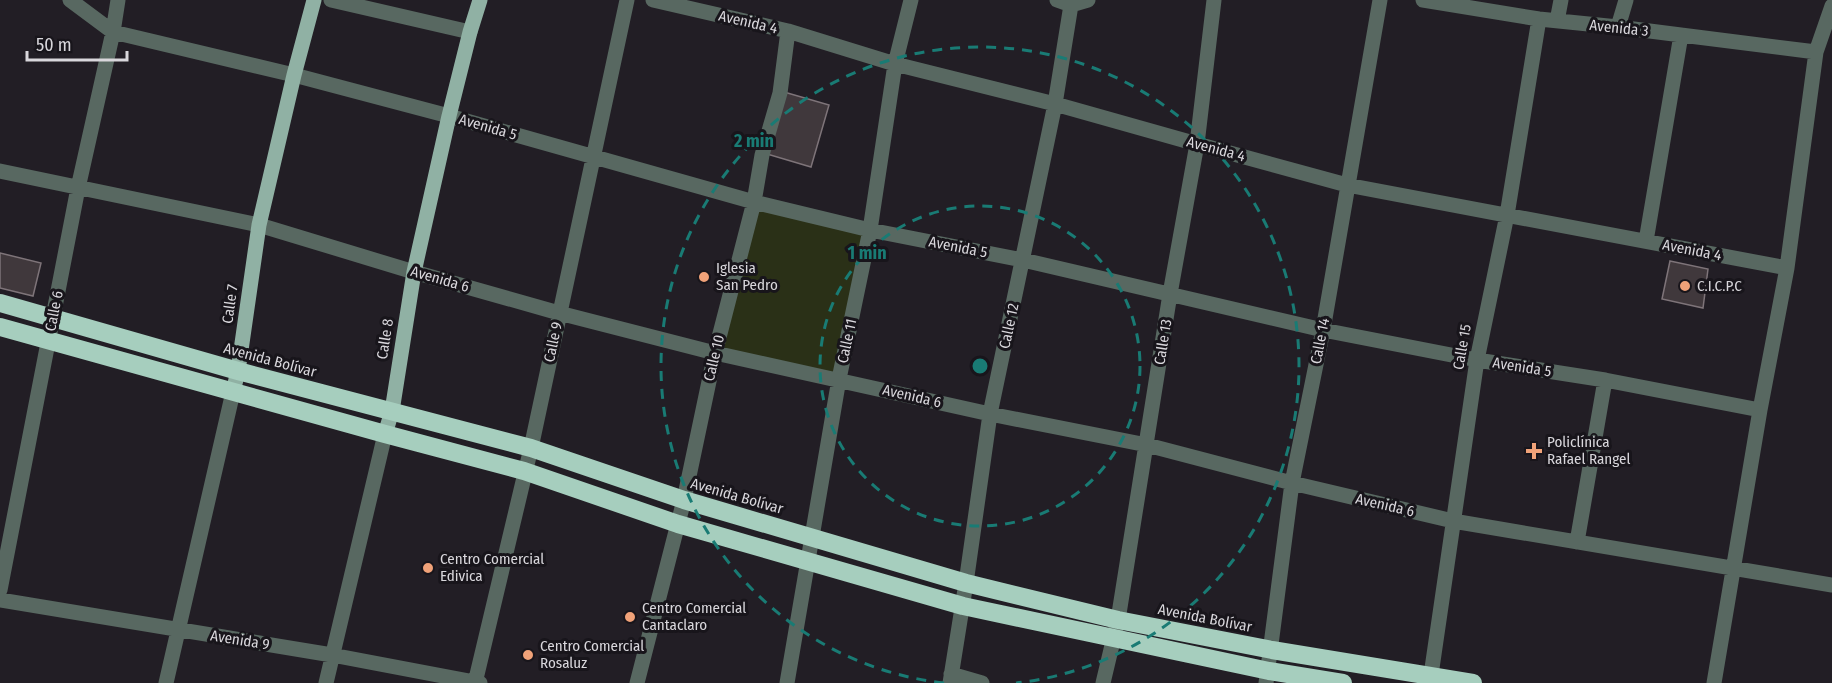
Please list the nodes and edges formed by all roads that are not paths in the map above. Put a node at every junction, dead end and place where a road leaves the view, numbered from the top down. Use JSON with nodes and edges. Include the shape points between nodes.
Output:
{"nodes":[{"id":1,"x":70,"y":0,"type":"edge"},
{"id":2,"x":118,"y":0,"type":"edge"},
{"id":3,"x":314,"y":0,"type":"edge"},
{"id":4,"x":331,"y":0,"type":"edge"},
{"id":5,"x":480,"y":0,"type":"edge"},
{"id":6,"x":627,"y":0,"type":"edge"},
{"id":7,"x":652,"y":0,"type":"edge"},
{"id":8,"x":911,"y":0,"type":"edge"},
{"id":9,"x":1088,"y":0,"type":"edge"},
{"id":10,"x":1214,"y":0,"type":"edge"},
{"id":11,"x":1380,"y":0,"type":"edge"},
{"id":12,"x":1423,"y":0,"type":"edge"},
{"id":13,"x":1561,"y":0,"type":"edge"},
{"id":14,"x":1626,"y":0,"type":"edge"},
{"id":15,"x":1064,"y":3,"type":"edge"},
{"id":16,"x":1832,"y":6,"type":"edge"},
{"id":17,"x":1539,"y":19,"type":"junction"},
{"id":18,"x":1557,"y":21,"type":"junction"},
{"id":19,"x":1618,"y":27,"type":"junction"},
{"id":20,"x":788,"y":31,"type":"junction"},
{"id":21,"x":113,"y":32,"type":"junction"},
{"id":22,"x":470,"y":32,"type":"junction"},
{"id":23,"x":1681,"y":35,"type":"junction"},
{"id":24,"x":1816,"y":52,"type":"junction"},
{"id":25,"x":895,"y":64,"type":"junction"},
{"id":26,"x":294,"y":75,"type":"junction"},
{"id":27,"x":1055,"y":104,"type":"junction"},
{"id":28,"x":449,"y":116,"type":"junction"},
{"id":29,"x":1197,"y":144,"type":"junction"},
{"id":30,"x":593,"y":156,"type":"junction"},
{"id":31,"x":0,"y":171,"type":"edge"},
{"id":32,"x":1347,"y":185,"type":"junction"},
{"id":33,"x":78,"y":188,"type":"junction"},
{"id":34,"x":754,"y":202,"type":"junction"},
{"id":35,"x":1506,"y":215,"type":"junction"},
{"id":36,"x":259,"y":225,"type":"junction"},
{"id":37,"x":870,"y":230,"type":"junction"},
{"id":38,"x":1646,"y":241,"type":"junction"},
{"id":39,"x":1023,"y":260,"type":"junction"},
{"id":40,"x":1787,"y":268,"type":"junction"},
{"id":41,"x":414,"y":272,"type":"junction"},
{"id":42,"x":1170,"y":294,"type":"junction"},
{"id":43,"x":0,"y":303,"type":"edge"},
{"id":44,"x":559,"y":313,"type":"junction"},
{"id":45,"x":53,"y":317,"type":"junction"},
{"id":46,"x":0,"y":327,"type":"edge"},
{"id":47,"x":1323,"y":330,"type":"junction"},
{"id":48,"x":49,"y":339,"type":"junction"},
{"id":49,"x":715,"y":353,"type":"junction"},
{"id":50,"x":1477,"y":360,"type":"junction"},
{"id":51,"x":238,"y":371,"type":"junction"},
{"id":52,"x":839,"y":380,"type":"junction"},
{"id":53,"x":1605,"y":380,"type":"junction"},
{"id":54,"x":233,"y":392,"type":"junction"},
{"id":55,"x":1760,"y":410,"type":"junction"},
{"id":56,"x":392,"y":411,"type":"junction"},
{"id":57,"x":990,"y":414,"type":"junction"},
{"id":58,"x":385,"y":434,"type":"junction"},
{"id":59,"x":1147,"y":445,"type":"junction"},
{"id":60,"x":531,"y":448,"type":"junction"},
{"id":61,"x":524,"y":471,"type":"junction"},
{"id":62,"x":1292,"y":483,"type":"junction"},
{"id":63,"x":684,"y":500,"type":"junction"},
{"id":64,"x":1453,"y":521,"type":"junction"},
{"id":65,"x":678,"y":524,"type":"junction"},
{"id":66,"x":812,"y":537,"type":"junction"},
{"id":67,"x":1577,"y":542,"type":"junction"},
{"id":68,"x":808,"y":561,"type":"junction"},
{"id":69,"x":1735,"y":568,"type":"junction"},
{"id":70,"x":966,"y":583,"type":"junction"},
{"id":71,"x":1832,"y":585,"type":"edge"},
{"id":72,"x":0,"y":590,"type":"edge"},
{"id":73,"x":0,"y":600,"type":"edge"},
{"id":74,"x":963,"y":606,"type":"junction"},
{"id":75,"x":1118,"y":620,"type":"junction"},
{"id":76,"x":177,"y":630,"type":"junction"},
{"id":77,"x":1112,"y":639,"type":"junction"},
{"id":78,"x":1272,"y":650,"type":"junction"},
{"id":79,"x":332,"y":655,"type":"junction"},
{"id":80,"x":1267,"y":677,"type":"edge"},
{"id":81,"x":950,"y":678,"type":"edge"},
{"id":82,"x":1431,"y":679,"type":"edge"},
{"id":83,"x":166,"y":683,"type":"edge"},
{"id":84,"x":326,"y":683,"type":"edge"},
{"id":85,"x":477,"y":683,"type":"edge"},
{"id":86,"x":637,"y":683,"type":"edge"},
{"id":87,"x":787,"y":683,"type":"edge"},
{"id":88,"x":982,"y":683,"type":"edge"},
{"id":89,"x":1103,"y":683,"type":"edge"},
{"id":90,"x":1343,"y":683,"type":"edge"},
{"id":91,"x":1473,"y":683,"type":"edge"},
{"id":92,"x":1714,"y":683,"type":"edge"}],
"edges":[{"from":1,"to":21,"type":"street","name":"Avenida 5"},
{"from":2,"to":21,"type":"street","name":"Calle 6"},
{"from":3,"to":26,"type":"main road","name":"Calle 7"},
{"from":4,"to":22,"type":"street"},
{"from":5,"to":22,"type":"main road","name":"Calle 8"},
{"from":6,"to":30,"type":"street","name":"Calle 9"},
{"from":7,"to":20,"type":"street","name":"Avenida 4"},
{"from":8,"to":25,"type":"street","name":"Calle 11"},
{"from":9,"to":15,"type":"street"},
{"from":10,"to":29,"type":"street","name":"Calle 13"},
{"from":11,"to":32,"type":"street","name":"Calle 14"},
{"from":12,"to":17,"type":"street","name":"Avenida 3"},
{"from":13,"to":18,"type":"street"},
{"from":14,"to":19,"type":"street"},
{"from":15,"to":27,"type":"street","name":"Calle 12"},
{"from":16,"to":24,"type":"street"},
{"from":17,"to":18,"type":"street","name":"Avenida 3"},
{"from":17,"to":35,"type":"street","name":"Calle 15"},
{"from":18,"to":19,"type":"street","name":"Avenida 3"},
{"from":19,"to":23,"type":"street","name":"Avenida 3"},
{"from":20,"to":25,"type":"street","name":"Avenida 4"},
{"from":20,"to":34,"type":"street","name":"Calle 10","via":[[780,93],[762,155]]},
{"from":21,"to":26,"type":"street","name":"Avenida 5"},
{"from":21,"to":33,"type":"street","name":"Calle 6"},
{"from":22,"to":28,"type":"main road","name":"Calle 8"},
{"from":23,"to":24,"type":"street","name":"Avenida 3"},
{"from":23,"to":38,"type":"street"},
{"from":24,"to":40,"type":"street"},
{"from":25,"to":27,"type":"street","name":"Avenida 4"},
{"from":25,"to":37,"type":"street","name":"Calle 11"},
{"from":26,"to":28,"type":"street","name":"Avenida 5"},
{"from":26,"to":36,"type":"main road","name":"Calle 7"},
{"from":27,"to":29,"type":"street","name":"Avenida 4"},
{"from":27,"to":39,"type":"street","name":"Calle 12"},
{"from":28,"to":30,"type":"street","name":"Avenida 5"},
{"from":28,"to":41,"type":"main road","name":"Calle 8"},
{"from":29,"to":32,"type":"street","name":"Avenida 4"},
{"from":29,"to":42,"type":"street","name":"Calle 13"},
{"from":30,"to":34,"type":"street","name":"Avenida 5"},
{"from":30,"to":44,"type":"street","name":"Calle 9"},
{"from":31,"to":33,"type":"street","name":"Avenida 6"},
{"from":32,"to":35,"type":"street","name":"Avenida 4"},
{"from":32,"to":47,"type":"street","name":"Calle 14"},
{"from":33,"to":36,"type":"street","name":"Avenida 6"},
{"from":33,"to":45,"type":"street","name":"Calle 6"},
{"from":34,"to":37,"type":"street","name":"Avenida 5"},
{"from":34,"to":49,"type":"street","name":"Calle 10"},
{"from":35,"to":38,"type":"street","name":"Avenida 4"},
{"from":35,"to":50,"type":"street","name":"Calle 15"},
{"from":36,"to":41,"type":"street","name":"Avenida 6"},
{"from":36,"to":51,"type":"main road","name":"Calle 7"},
{"from":37,"to":39,"type":"street","name":"Avenida 5"},
{"from":37,"to":52,"type":"street","name":"Calle 11"},
{"from":38,"to":40,"type":"street","name":"Avenida 4"},
{"from":39,"to":42,"type":"street","name":"Avenida 5"},
{"from":39,"to":57,"type":"street","name":"Calle 12"},
{"from":40,"to":55,"type":"street"},
{"from":41,"to":44,"type":"street","name":"Avenida 6"},
{"from":41,"to":56,"type":"main road","name":"Calle 8"},
{"from":42,"to":47,"type":"street","name":"Avenida 5"},
{"from":42,"to":59,"type":"street","name":"Calle 13"},
{"from":43,"to":45,"type":"highway","name":"Avenida Bolívar"},
{"from":44,"to":49,"type":"street","name":"Avenida 6"},
{"from":44,"to":60,"type":"street","name":"Calle 9"},
{"from":45,"to":48,"type":"street","name":"Calle 6"},
{"from":45,"to":51,"type":"highway","name":"Avenida Bolívar"},
{"from":46,"to":48,"type":"highway"},
{"from":47,"to":50,"type":"street","name":"Avenida 5"},
{"from":47,"to":62,"type":"street","name":"Calle 14"},
{"from":48,"to":54,"type":"highway"},
{"from":48,"to":72,"type":"street","name":"Calle 6"},
{"from":49,"to":52,"type":"street","name":"Avenida 6"},
{"from":49,"to":63,"type":"street","name":"Calle 10"},
{"from":50,"to":53,"type":"street","name":"Avenida 5"},
{"from":50,"to":64,"type":"street","name":"Calle 15"},
{"from":51,"to":54,"type":"main road","name":"Calle 7"},
{"from":51,"to":56,"type":"highway","name":"Avenida Bolívar"},
{"from":52,"to":57,"type":"street","name":"Avenida 6"},
{"from":52,"to":66,"type":"street","name":"Calle 11"},
{"from":53,"to":55,"type":"street","name":"Avenida 5"},
{"from":53,"to":67,"type":"street"},
{"from":54,"to":58,"type":"highway"},
{"from":54,"to":76,"type":"street","name":"Calle 7"},
{"from":55,"to":69,"type":"street"},
{"from":56,"to":58,"type":"main road","name":"Calle 8"},
{"from":56,"to":60,"type":"highway","name":"Avenida Bolívar"},
{"from":57,"to":59,"type":"street","name":"Avenida 6"},
{"from":57,"to":70,"type":"street","name":"Calle 12"},
{"from":58,"to":61,"type":"highway"},
{"from":58,"to":79,"type":"street","name":"Calle 8"},
{"from":59,"to":62,"type":"street","name":"Avenida 6"},
{"from":59,"to":75,"type":"street","name":"Calle 13"},
{"from":60,"to":61,"type":"street","name":"Calle 9"},
{"from":60,"to":63,"type":"highway","name":"Avenida Bolívar"},
{"from":61,"to":65,"type":"highway"},
{"from":61,"to":85,"type":"street","name":"Calle 9"},
{"from":62,"to":64,"type":"street","name":"Avenida 6"},
{"from":62,"to":78,"type":"street","name":"Calle 14"},
{"from":63,"to":65,"type":"street","name":"Calle 10"},
{"from":63,"to":66,"type":"highway","name":"Avenida Bolívar"},
{"from":64,"to":67,"type":"street","name":"Avenida 6"},
{"from":64,"to":82,"type":"street","name":"Calle 15"},
{"from":65,"to":68,"type":"highway"},
{"from":65,"to":86,"type":"street","name":"Calle 10"},
{"from":66,"to":68,"type":"street","name":"Calle 11"},
{"from":66,"to":70,"type":"highway","name":"Avenida Bolívar"},
{"from":67,"to":69,"type":"street","name":"Avenida 6"},
{"from":68,"to":74,"type":"highway"},
{"from":68,"to":87,"type":"street","name":"Calle 11"},
{"from":69,"to":71,"type":"street","name":"Avenida 6"},
{"from":69,"to":92,"type":"street"},
{"from":70,"to":74,"type":"street","name":"Calle 12"},
{"from":70,"to":75,"type":"highway","name":"Avenida Bolívar"},
{"from":73,"to":76,"type":"street","name":"Avenida 9"},
{"from":74,"to":77,"type":"highway"},
{"from":74,"to":81,"type":"street","name":"Calle 12"},
{"from":75,"to":77,"type":"street","name":"Calle 13"},
{"from":75,"to":78,"type":"highway","name":"Avenida Bolívar"},
{"from":76,"to":79,"type":"street","name":"Avenida 9"},
{"from":76,"to":83,"type":"street","name":"Calle 7"},
{"from":77,"to":80,"type":"highway"},
{"from":77,"to":89,"type":"street","name":"Calle 13"},
{"from":78,"to":80,"type":"street","name":"Calle 14"},
{"from":78,"to":82,"type":"highway","name":"Avenida Bolívar"},
{"from":79,"to":84,"type":"street","name":"Calle 8"},
{"from":79,"to":85,"type":"street","name":"Avenida 9"},
{"from":80,"to":90,"type":"highway"},
{"from":81,"to":88,"type":"street"},
{"from":82,"to":91,"type":"highway","name":"Avenida Bolívar"}]}
